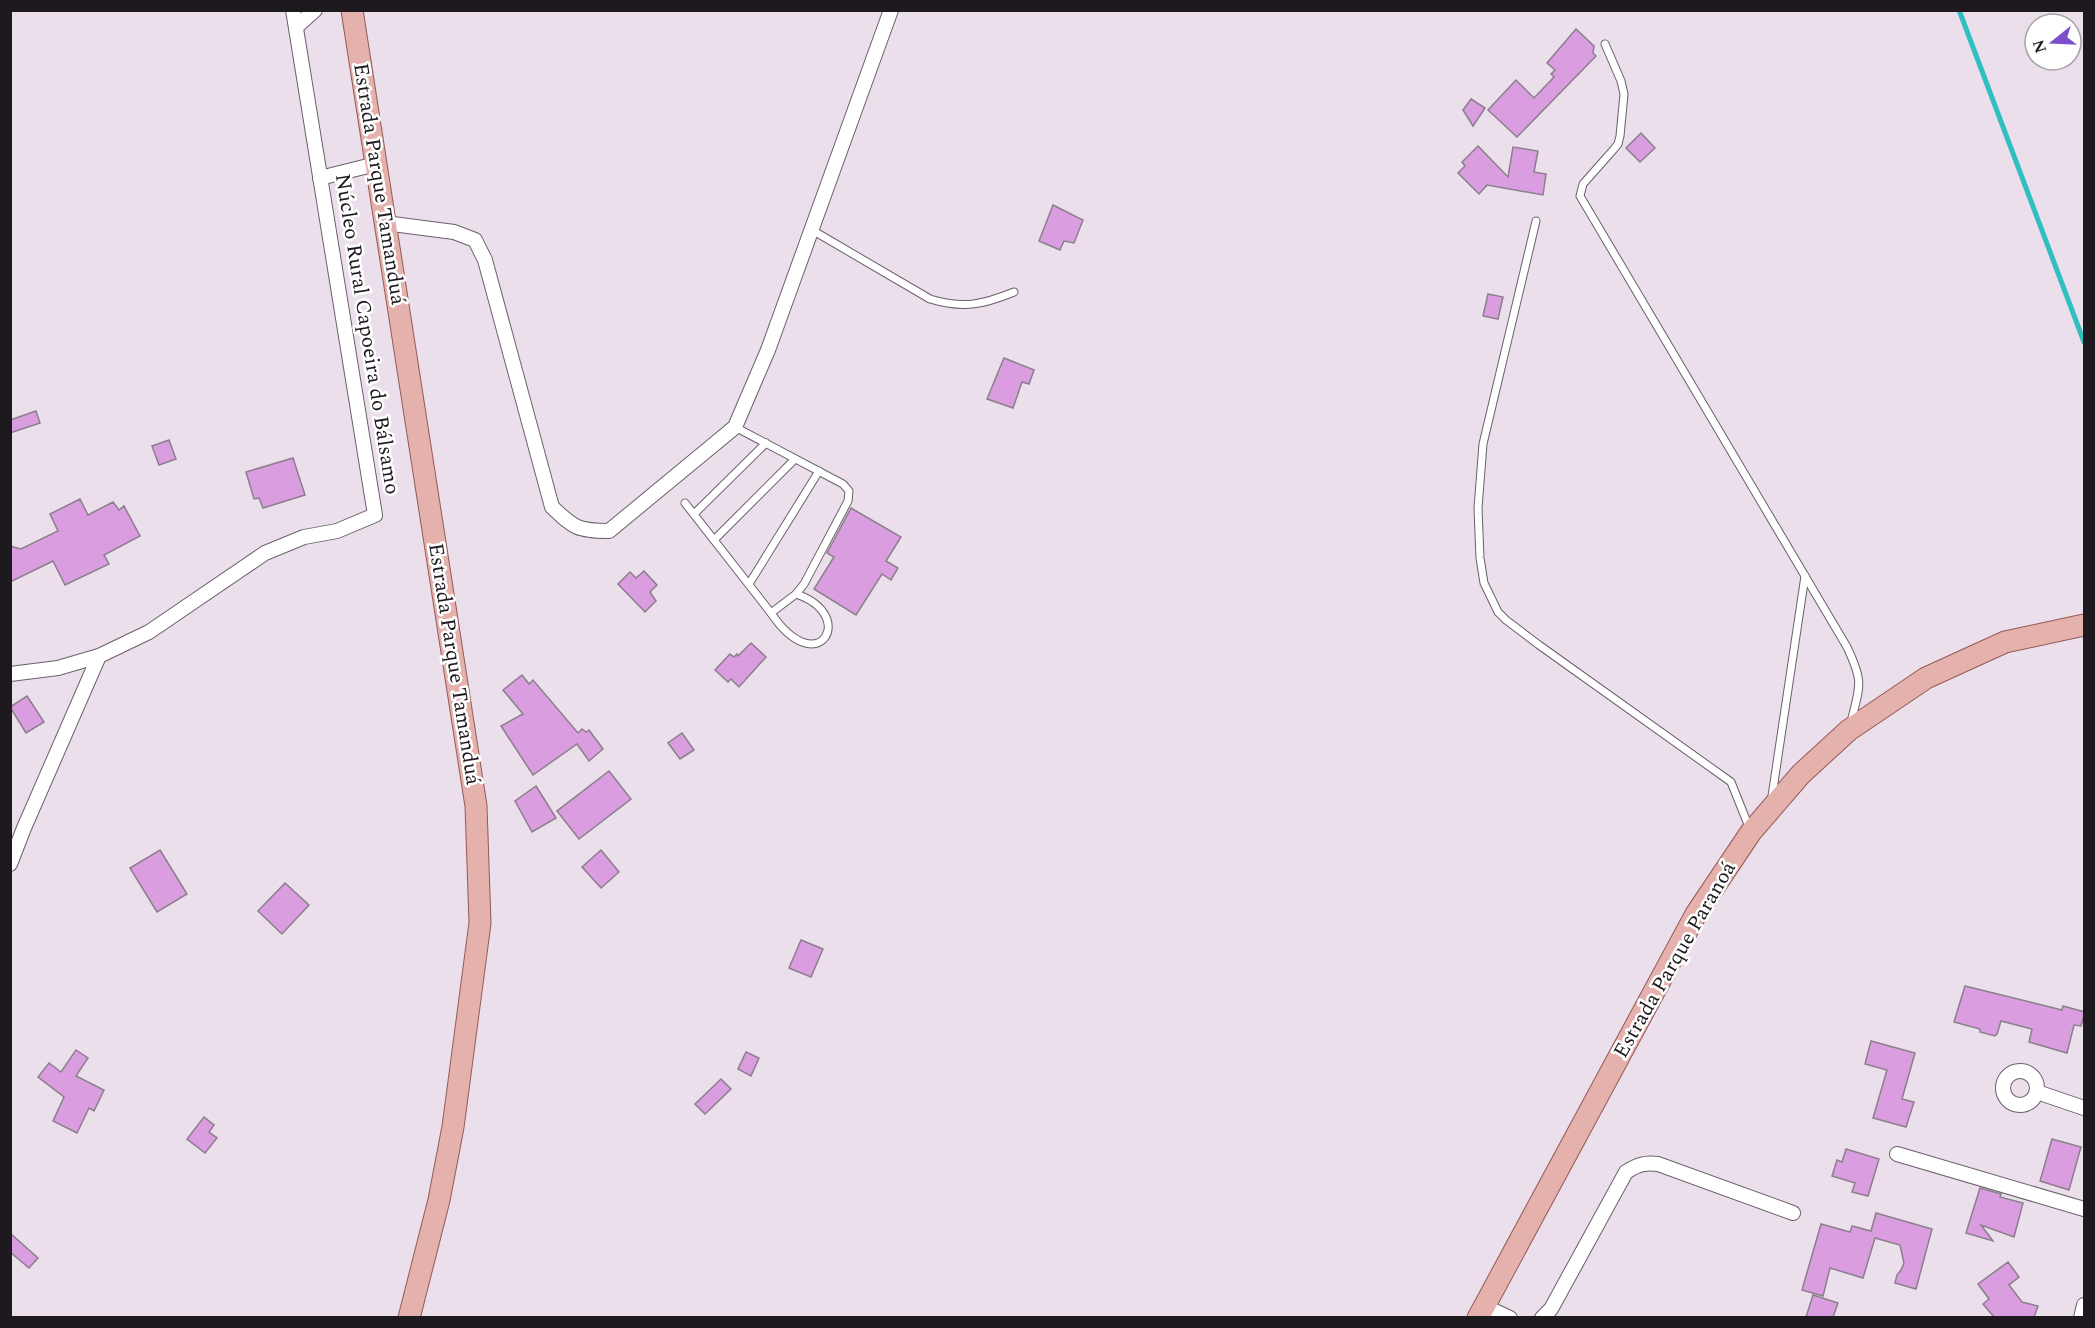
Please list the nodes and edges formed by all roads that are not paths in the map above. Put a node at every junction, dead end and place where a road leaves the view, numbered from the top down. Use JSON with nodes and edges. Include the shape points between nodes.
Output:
{"nodes":[{"id":1,"x":293,"y":10,"type":"edge"},
{"id":2,"x":315,"y":10,"type":"edge"},
{"id":3,"x":352,"y":10,"type":"edge"},
{"id":4,"x":891,"y":10,"type":"edge"},
{"id":5,"x":296,"y":27,"type":"junction"},
{"id":6,"x":1605,"y":44,"type":"dead end"},
{"id":7,"x":376,"y":164,"type":"junction"},
{"id":8,"x":320,"y":178,"type":"junction"},
{"id":9,"x":1536,"y":221,"type":"dead end"},
{"id":10,"x":385,"y":223,"type":"junction"},
{"id":11,"x":812,"y":230,"type":"junction"},
{"id":12,"x":1014,"y":292,"type":"dead end"},
{"id":13,"x":735,"y":427,"type":"junction"},
{"id":14,"x":766,"y":443,"type":"junction"},
{"id":15,"x":795,"y":459,"type":"junction"},
{"id":16,"x":819,"y":471,"type":"junction"},
{"id":17,"x":685,"y":503,"type":"dead end"},
{"id":18,"x":694,"y":514,"type":"junction"},
{"id":19,"x":714,"y":540,"type":"junction"},
{"id":20,"x":1805,"y":576,"type":"junction"},
{"id":21,"x":749,"y":584,"type":"junction"},
{"id":22,"x":796,"y":594,"type":"junction"},
{"id":23,"x":771,"y":613,"type":"junction"},
{"id":24,"x":2085,"y":625,"type":"edge"},
{"id":25,"x":99,"y":656,"type":"junction"},
{"id":26,"x":10,"y":674,"type":"edge"},
{"id":27,"x":1849,"y":730,"type":"junction"},
{"id":28,"x":1770,"y":810,"type":"junction"},
{"id":29,"x":1751,"y":832,"type":"junction"},
{"id":30,"x":10,"y":864,"type":"edge"},
{"id":31,"x":2037,"y":1092,"type":"dead end"},
{"id":32,"x":2085,"y":1108,"type":"edge"},
{"id":33,"x":1897,"y":1154,"type":"dead end"},
{"id":34,"x":2085,"y":1209,"type":"edge"},
{"id":35,"x":1793,"y":1213,"type":"dead end"},
{"id":36,"x":2085,"y":1305,"type":"edge"},
{"id":37,"x":1481,"y":1312,"type":"edge"},
{"id":38,"x":409,"y":1317,"type":"edge"},
{"id":39,"x":1510,"y":1317,"type":"edge"},
{"id":40,"x":1542,"y":1317,"type":"edge"},
{"id":41,"x":2081,"y":1317,"type":"edge"}],
"edges":[{"from":1,"to":5,"type":"street","name":"Núcleo Rural Capoeira do Bálsamo"},
{"from":2,"to":5,"type":"street"},
{"from":3,"to":7,"type":"main road","name":"Estrada Parque Tamanduá"},
{"from":4,"to":11,"type":"street"},
{"from":5,"to":8,"type":"street","name":"Núcleo Rural Capoeira do Bálsamo"},
{"from":6,"to":20,"type":"lane","via":[[1623,87],[1620,136],[1618,144],[1583,184],[1582,203]]},
{"from":7,"to":8,"type":"street"},
{"from":7,"to":10,"type":"main road","name":"Estrada Parque Tamanduá"},
{"from":8,"to":25,"type":"street","name":"Núcleo Rural Capoeira do Bálsamo","via":[[375,515],[338,531],[304,537],[265,553],[149,632]]},
{"from":9,"to":29,"type":"lane","via":[[1483,444],[1478,508],[1484,583],[1506,620],[1731,782]]},
{"from":10,"to":13,"type":"street","via":[[454,232],[475,240],[485,260],[552,507],[572,526],[609,531]]},
{"from":10,"to":38,"type":"main road","name":"Estrada Parque Tamanduá","via":[[476,806],[480,923],[453,1127]]},
{"from":11,"to":12,"type":"lane","via":[[930,299],[949,305],[970,306]]},
{"from":11,"to":13,"type":"street"},
{"from":13,"to":14,"type":"lane"},
{"from":14,"to":15,"type":"lane"},
{"from":14,"to":18,"type":"lane"},
{"from":15,"to":16,"type":"lane"},
{"from":15,"to":19,"type":"lane"},
{"from":16,"to":21,"type":"lane"},
{"from":16,"to":22,"type":"lane","via":[[847,487],[850,496]]},
{"from":17,"to":18,"type":"lane"},
{"from":18,"to":19,"type":"lane"},
{"from":19,"to":21,"type":"lane"},
{"from":20,"to":27,"type":"lane","via":[[1857,668],[1860,685]]},
{"from":20,"to":28,"type":"lane"},
{"from":21,"to":23,"type":"lane"},
{"from":22,"to":23,"type":"lane"},
{"from":22,"to":23,"type":"lane","via":[[813,603],[827,618],[828,636],[821,643],[812,645],[791,637]]},
{"from":24,"to":27,"type":"main road","name":"Estrada Parque Paranoá","via":[[2005,642],[1926,678]]},
{"from":25,"to":26,"type":"street","name":"Núcleo Rural Capoeira do Bálsamo","via":[[58,668]]},
{"from":25,"to":30,"type":"street"},
{"from":27,"to":28,"type":"main road","name":"Estrada Parque Paranoá"},
{"from":28,"to":29,"type":"main road","name":"Estrada Parque Paranoá"},
{"from":29,"to":37,"type":"main road","name":"Estrada Parque Paranoá","via":[[1696,914]]},
{"from":31,"to":32,"type":"street"},
{"from":33,"to":34,"type":"street"},
{"from":35,"to":40,"type":"street","via":[[1658,1164],[1637,1165],[1626,1172],[1551,1309]]},
{"from":36,"to":41,"type":"street"},
{"from":37,"to":39,"type":"street"}]}
